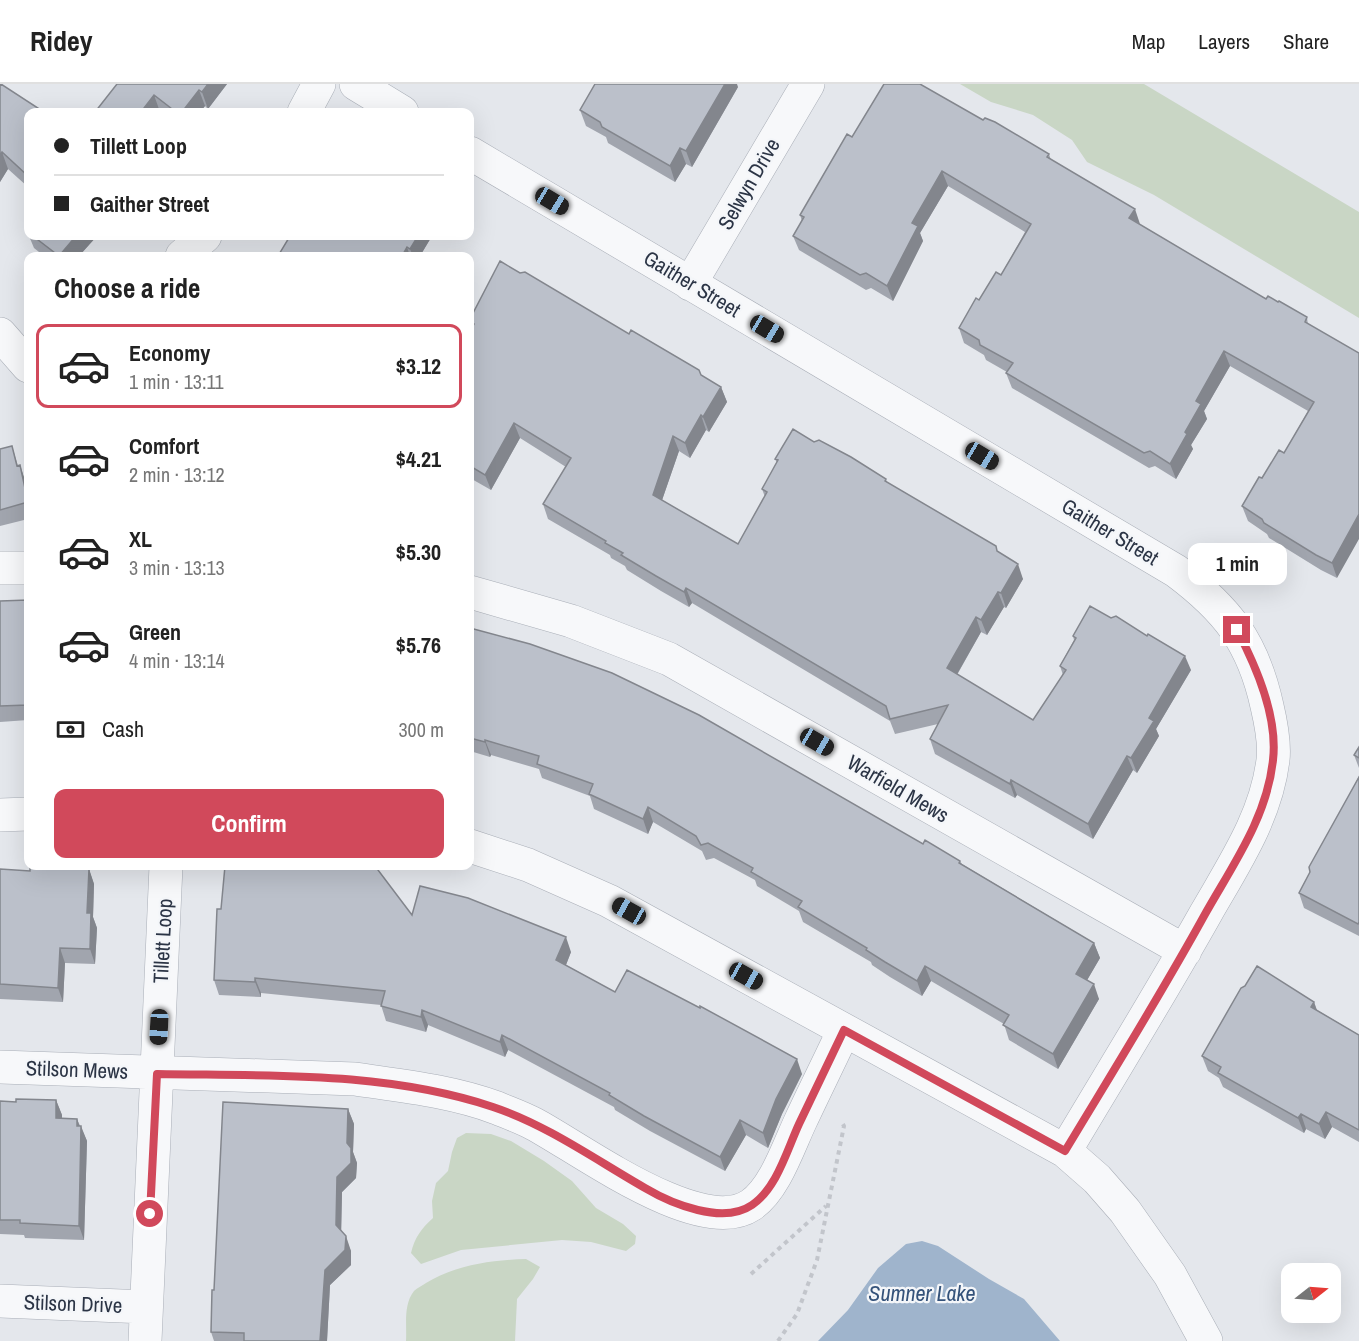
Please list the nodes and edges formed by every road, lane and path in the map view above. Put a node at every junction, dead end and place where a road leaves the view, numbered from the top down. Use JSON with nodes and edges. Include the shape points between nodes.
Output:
{"nodes":[{"id":1,"x":319,"y":84,"type":"edge"},
{"id":2,"x":356,"y":84,"type":"edge"},
{"id":3,"x":808,"y":84,"type":"edge"},
{"id":4,"x":306,"y":108,"type":"edge"},
{"id":5,"x":395,"y":108,"type":"edge"},
{"id":6,"x":474,"y":155,"type":"edge"},
{"id":7,"x":200,"y":240,"type":"edge"},
{"id":8,"x":187,"y":252,"type":"edge"},
{"id":9,"x":690,"y":284,"type":"junction"},
{"id":10,"x":0,"y":334,"type":"edge"},
{"id":11,"x":24,"y":361,"type":"edge"},
{"id":12,"x":0,"y":568,"type":"edge"},
{"id":13,"x":24,"y":568,"type":"edge"},
{"id":14,"x":474,"y":593,"type":"edge"},
{"id":15,"x":24,"y":814,"type":"edge"},
{"id":16,"x":0,"y":815,"type":"edge"},
{"id":17,"x":474,"y":847,"type":"edge"},
{"id":18,"x":166,"y":870,"type":"edge"},
{"id":19,"x":1185,"y":951,"type":"junction"},
{"id":20,"x":844,"y":1030,"type":"junction"},
{"id":21,"x":0,"y":1067,"type":"edge"},
{"id":22,"x":157,"y":1074,"type":"junction"},
{"id":23,"x":813,"y":1095,"type":"junction"},
{"id":24,"x":1065,"y":1151,"type":"junction"},
{"id":25,"x":827,"y":1205,"type":"junction"},
{"id":26,"x":751,"y":1274,"type":"dead end"},
{"id":27,"x":0,"y":1301,"type":"edge"},
{"id":28,"x":146,"y":1307,"type":"junction"},
{"id":29,"x":145,"y":1341,"type":"edge"},
{"id":30,"x":778,"y":1341,"type":"edge"},
{"id":31,"x":1206,"y":1341,"type":"edge"}],
"edges":[{"from":1,"to":4,"type":"street"},
{"from":2,"to":5,"type":"street"},
{"from":3,"to":9,"type":"street","name":"Selwyn Drive"},
{"from":6,"to":9,"type":"street","name":"Gaither Street"},
{"from":7,"to":8,"type":"street"},
{"from":9,"to":19,"type":"street","name":"Gaither Street","via":[[1176,571],[1220,607],[1237,630],[1263,688],[1274,757],[1257,823]]},
{"from":10,"to":11,"type":"street"},
{"from":12,"to":13,"type":"street"},
{"from":14,"to":19,"type":"street","name":"Warfield Mews","via":[[571,621],[669,659]]},
{"from":15,"to":16,"type":"street"},
{"from":17,"to":20,"type":"street","via":[[528,864],[609,901]]},
{"from":18,"to":22,"type":"street","name":"Tillett Loop"},
{"from":19,"to":24,"type":"street","name":"Gaither Street"},
{"from":20,"to":23,"type":"street","name":"Stilson Mews"},
{"from":20,"to":24,"type":"street"},
{"from":21,"to":22,"type":"street","name":"Stilson Mews"},
{"from":22,"to":23,"type":"street","name":"Stilson Mews","via":[[355,1079],[454,1096],[532,1123],[657,1195],[698,1211],[719,1213],[751,1206],[771,1184]]},
{"from":22,"to":28,"type":"street","name":"Tillett Loop"},
{"from":23,"to":25,"type":"path","via":[[844,1126]]},
{"from":24,"to":31,"type":"street","via":[[1125,1211],[1170,1275]]},
{"from":25,"to":26,"type":"path"},
{"from":25,"to":30,"type":"path","via":[[817,1260],[806,1293]]},
{"from":27,"to":28,"type":"street","name":"Stilson Drive"},
{"from":28,"to":29,"type":"street","name":"Tillett Loop"}]}
